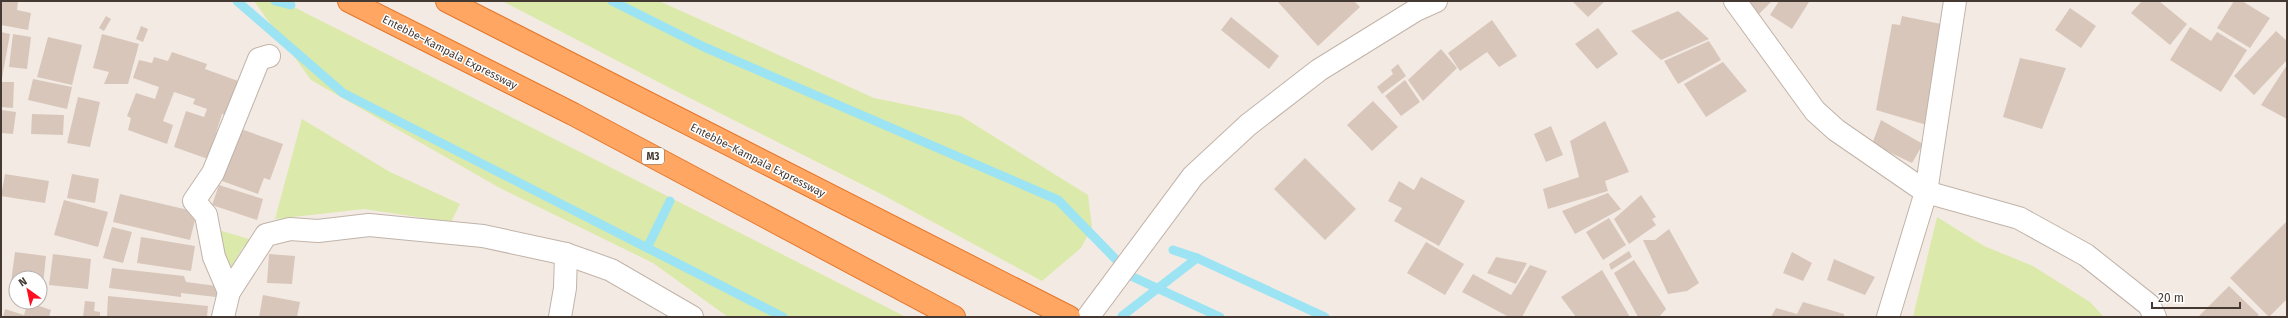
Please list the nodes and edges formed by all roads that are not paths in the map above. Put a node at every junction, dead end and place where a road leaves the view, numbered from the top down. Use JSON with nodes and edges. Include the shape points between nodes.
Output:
{"nodes":[{"id":1,"x":349,"y":1,"type":"edge"},
{"id":2,"x":447,"y":1,"type":"edge"},
{"id":3,"x":1436,"y":1,"type":"edge"},
{"id":4,"x":1735,"y":1,"type":"edge"},
{"id":5,"x":1955,"y":1,"type":"edge"},
{"id":6,"x":269,"y":56,"type":"dead end"},
{"id":7,"x":1926,"y":192,"type":"junction"},
{"id":8,"x":566,"y":254,"type":"junction"},
{"id":9,"x":229,"y":292,"type":"junction"},
{"id":10,"x":223,"y":317,"type":"edge"},
{"id":11,"x":560,"y":317,"type":"edge"},
{"id":12,"x":692,"y":317,"type":"edge"},
{"id":13,"x":954,"y":317,"type":"edge"},
{"id":14,"x":1069,"y":317,"type":"edge"},
{"id":15,"x":1088,"y":317,"type":"edge"},
{"id":16,"x":1888,"y":317,"type":"edge"},
{"id":17,"x":2155,"y":317,"type":"edge"}],
"edges":[{"from":1,"to":13,"type":"highway","name":"Entebbe–Kampala Expressway","number":"M3","via":[[573,114]]},
{"from":2,"to":14,"type":"highway","name":"Entebbe–Kampala Expressway"},
{"from":3,"to":15,"type":"street","via":[[1416,10],[1319,70],[1248,124],[1193,176]]},
{"from":4,"to":7,"type":"street","via":[[1815,111],[1836,130]]},
{"from":5,"to":7,"type":"street"},
{"from":6,"to":9,"type":"street","via":[[259,59],[213,173],[194,201],[206,215],[214,257]]},
{"from":7,"to":16,"type":"street"},
{"from":7,"to":17,"type":"street","via":[[1965,201],[2026,222],[2086,255],[2149,305]]},
{"from":8,"to":9,"type":"street","via":[[483,236],[369,224],[318,231],[290,229],[266,235]]},
{"from":8,"to":11,"type":"street","via":[[565,288]]},
{"from":8,"to":12,"type":"street","via":[[611,270]]},
{"from":9,"to":10,"type":"street"}]}
